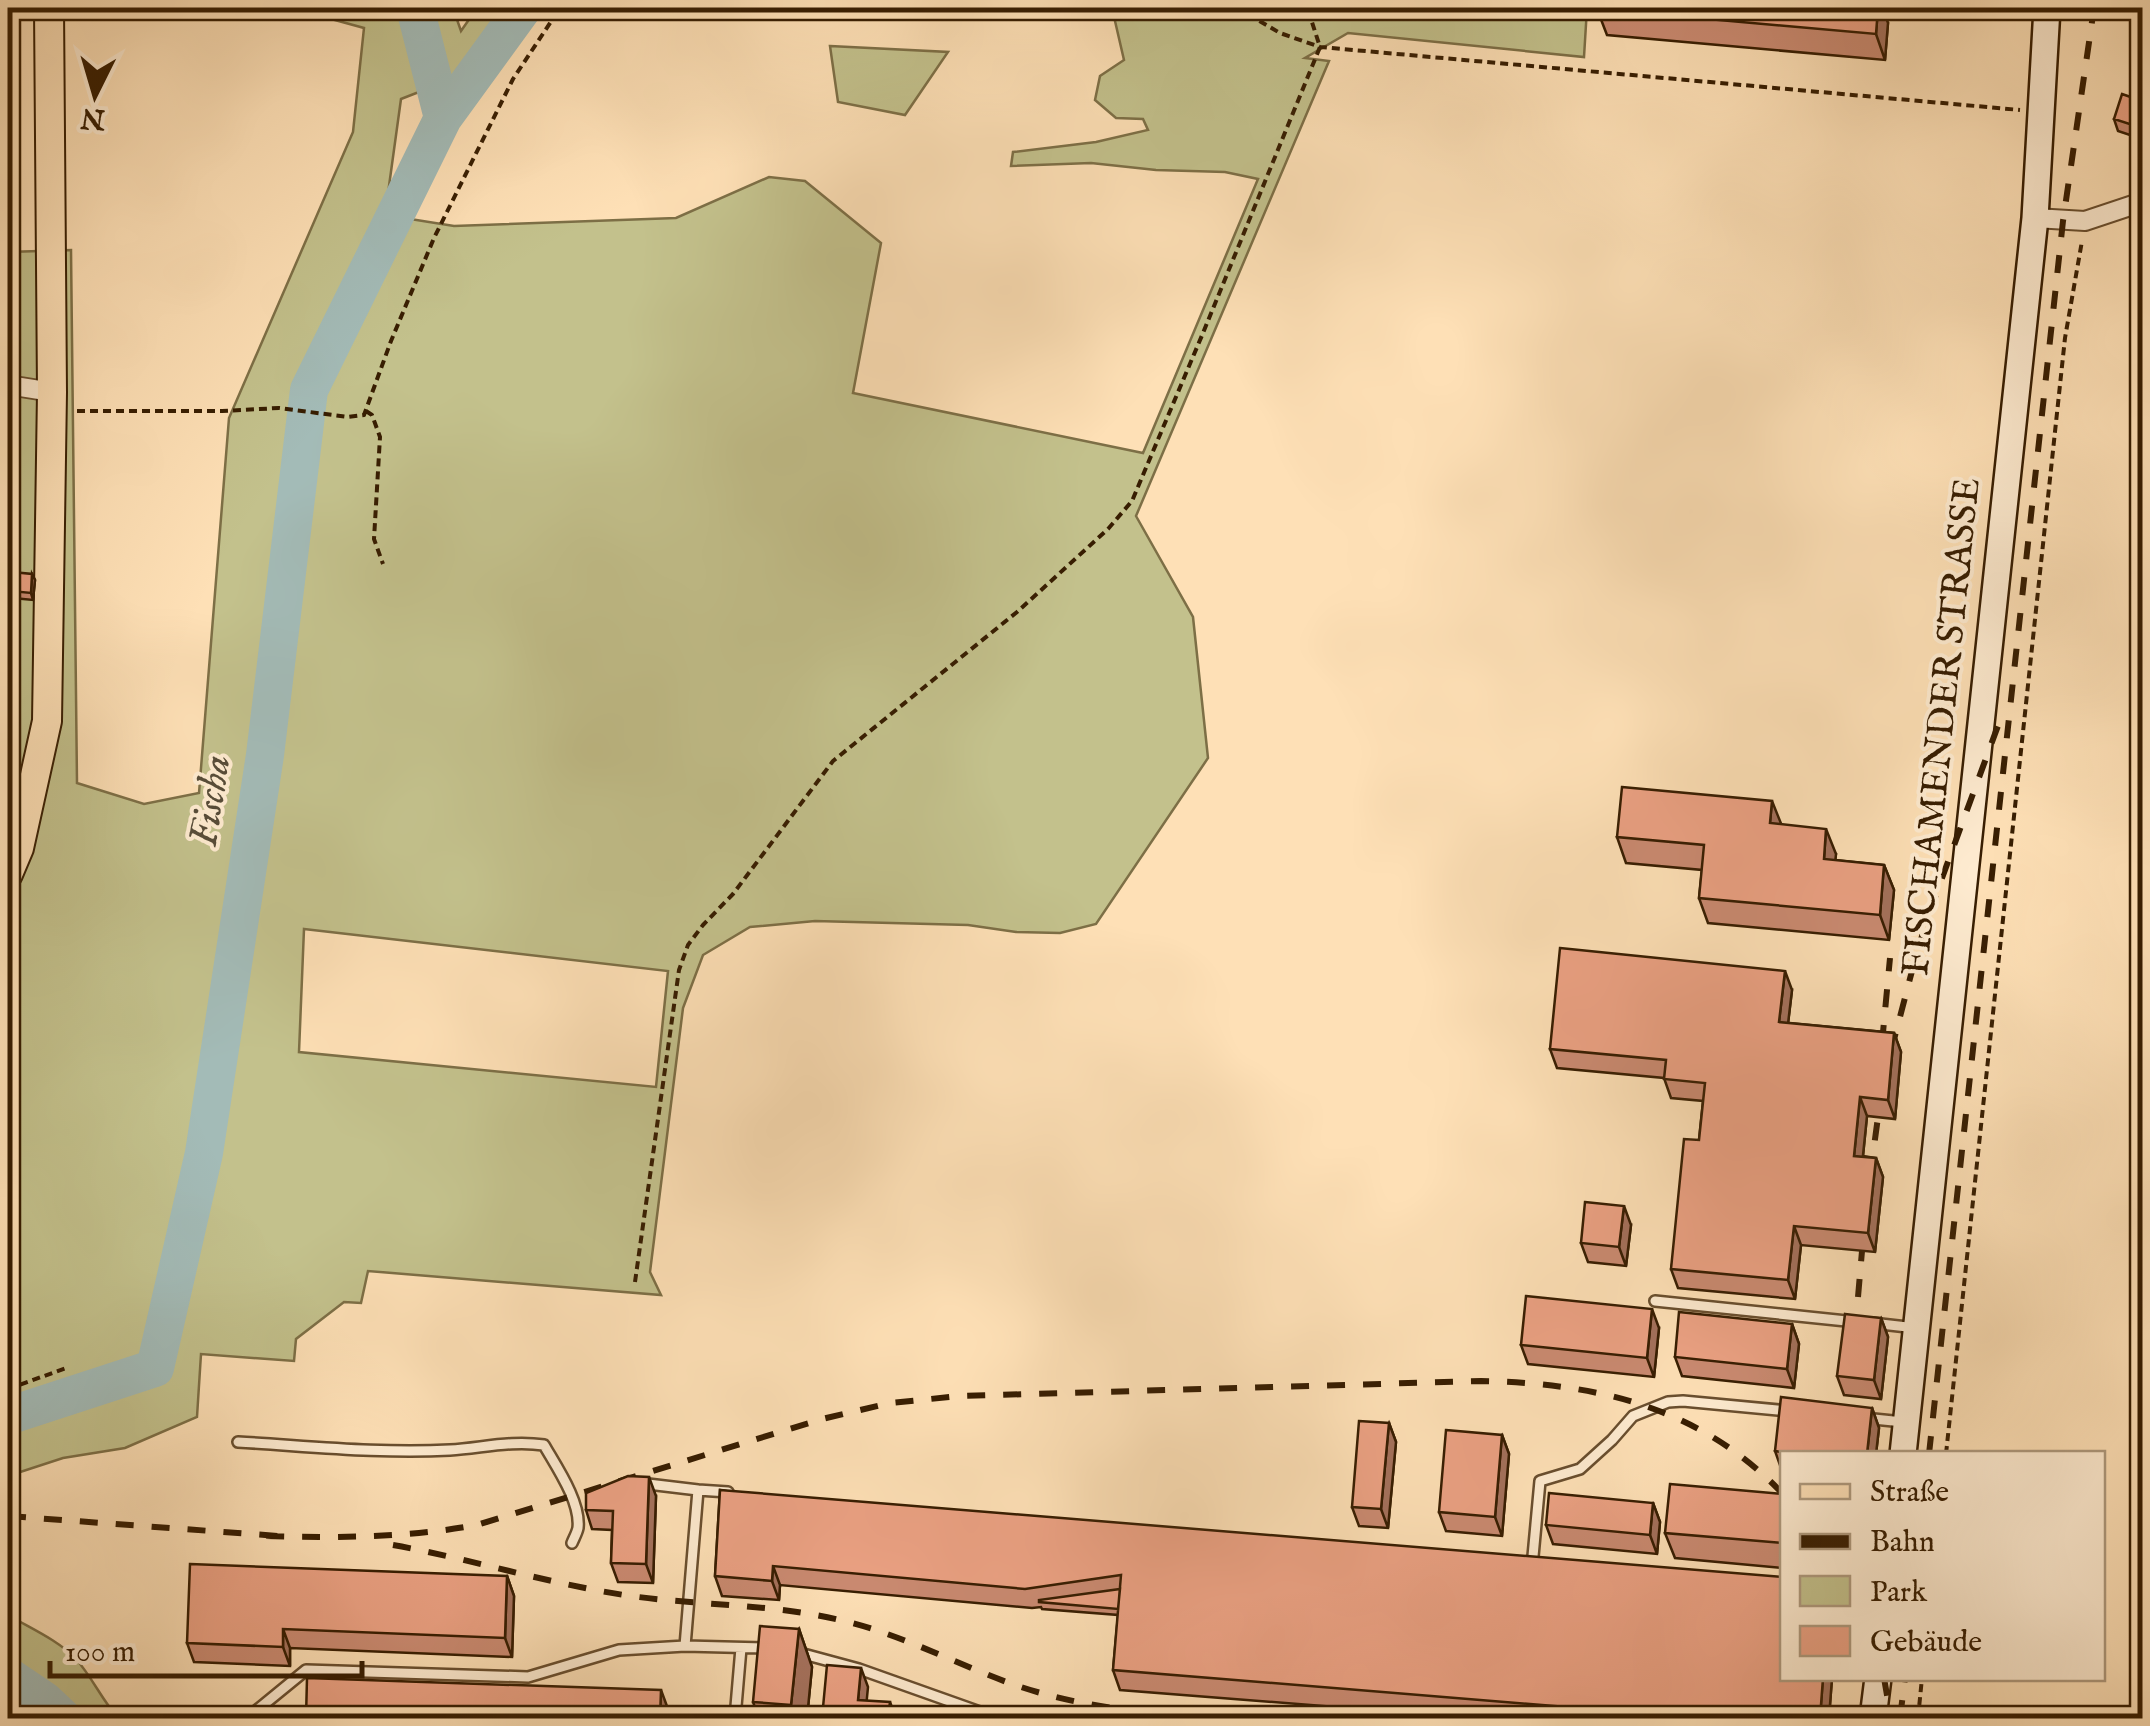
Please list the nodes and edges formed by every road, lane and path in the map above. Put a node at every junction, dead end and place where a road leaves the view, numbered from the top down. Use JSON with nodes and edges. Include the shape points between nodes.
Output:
{"nodes":[{"id":1,"x":49,"y":8,"type":"edge"},
{"id":2,"x":560,"y":8,"type":"edge"},
{"id":3,"x":1237,"y":8,"type":"edge"},
{"id":4,"x":1300,"y":8,"type":"edge"},
{"id":5,"x":1314,"y":8,"type":"edge"},
{"id":6,"x":2047,"y":8,"type":"edge"},
{"id":7,"x":1244,"y":12,"type":"junction"},
{"id":8,"x":1320,"y":46,"type":"junction"},
{"id":9,"x":2042,"y":112,"type":"junction"},
{"id":10,"x":2142,"y":202,"type":"edge"},
{"id":11,"x":2035,"y":218,"type":"junction"},
{"id":12,"x":2084,"y":221,"type":"junction"},
{"id":13,"x":8,"y":385,"type":"edge"},
{"id":14,"x":56,"y":405,"type":"junction"},
{"id":15,"x":366,"y":412,"type":"junction"},
{"id":16,"x":383,"y":564,"type":"dead end"},
{"id":17,"x":8,"y":874,"type":"edge"},
{"id":18,"x":635,"y":1282,"type":"dead end"},
{"id":19,"x":1655,"y":1301,"type":"dead end"},
{"id":20,"x":1916,"y":1328,"type":"junction"},
{"id":21,"x":69,"y":1368,"type":"dead end"},
{"id":22,"x":8,"y":1389,"type":"edge"},
{"id":23,"x":1795,"y":1412,"type":"edge"},
{"id":24,"x":1850,"y":1417,"type":"edge"},
{"id":25,"x":1906,"y":1422,"type":"junction"},
{"id":26,"x":238,"y":1442,"type":"dead end"},
{"id":27,"x":1903,"y":1451,"type":"edge"},
{"id":28,"x":1946,"y":1451,"type":"edge"},
{"id":29,"x":627,"y":1488,"type":"edge"},
{"id":30,"x":698,"y":1490,"type":"junction"},
{"id":31,"x":738,"y":1493,"type":"edge"},
{"id":32,"x":592,"y":1503,"type":"edge"},
{"id":33,"x":576,"y":1512,"type":"junction"},
{"id":34,"x":572,"y":1544,"type":"dead end"},
{"id":35,"x":1550,"y":1569,"type":"edge"},
{"id":36,"x":685,"y":1646,"type":"junction"},
{"id":37,"x":740,"y":1648,"type":"junction"},
{"id":38,"x":1878,"y":1681,"type":"edge"},
{"id":39,"x":1922,"y":1681,"type":"edge"},
{"id":40,"x":250,"y":1718,"type":"edge"},
{"id":41,"x":736,"y":1718,"type":"edge"},
{"id":42,"x":998,"y":1718,"type":"edge"},
{"id":43,"x":1874,"y":1718,"type":"edge"},
{"id":44,"x":1918,"y":1718,"type":"edge"}],
"edges":[{"from":1,"to":14,"type":"main road"},
{"from":2,"to":15,"type":"path","via":[[512,79],[434,238]]},
{"from":3,"to":7,"type":"path"},
{"from":4,"to":7,"type":"path"},
{"from":5,"to":8,"type":"path","via":[[1310,16]]},
{"from":6,"to":9,"type":"main road","name":"FISCHAMENDER STRASSE"},
{"from":7,"to":8,"type":"path"},
{"from":8,"to":9,"type":"path"},
{"from":8,"to":18,"type":"path","via":[[1132,501],[1017,612],[833,760],[688,946],[679,970]]},
{"from":9,"to":11,"type":"main road","name":"FISCHAMENDER STRASSE"},
{"from":10,"to":12,"type":"street"},
{"from":11,"to":12,"type":"street"},
{"from":11,"to":20,"type":"main road","name":"FISCHAMENDER STRASSE"},
{"from":12,"to":28,"type":"path","via":[[2065,338]]},
{"from":13,"to":14,"type":"street"},
{"from":14,"to":15,"type":"path","via":[[279,408],[361,417]]},
{"from":14,"to":17,"type":"main road","via":[[48,721]]},
{"from":15,"to":16,"type":"path","via":[[380,437],[374,538]]},
{"from":19,"to":20,"type":"lane"},
{"from":20,"to":25,"type":"main road","name":"FISCHAMENDER STRASSE"},
{"from":21,"to":22,"type":"path"},
{"from":23,"to":35,"type":"lane","via":[[1683,1401],[1632,1416],[1580,1469],[1540,1481],[1530,1567]]},
{"from":24,"to":25,"type":"lane"},
{"from":25,"to":27,"type":"main road","name":"FISCHAMENDER STRASSE"},
{"from":26,"to":33,"type":"lane","via":[[449,1450],[544,1445]]},
{"from":29,"to":30,"type":"lane"},
{"from":30,"to":31,"type":"lane"},
{"from":30,"to":36,"type":"lane"},
{"from":32,"to":33,"type":"lane"},
{"from":33,"to":34,"type":"lane"},
{"from":36,"to":37,"type":"lane"},
{"from":36,"to":40,"type":"lane","via":[[620,1650],[528,1677],[306,1670]]},
{"from":37,"to":41,"type":"lane"},
{"from":37,"to":42,"type":"lane","via":[[778,1649],[859,1669]]},
{"from":38,"to":43,"type":"main road"},
{"from":39,"to":44,"type":"path"}]}
